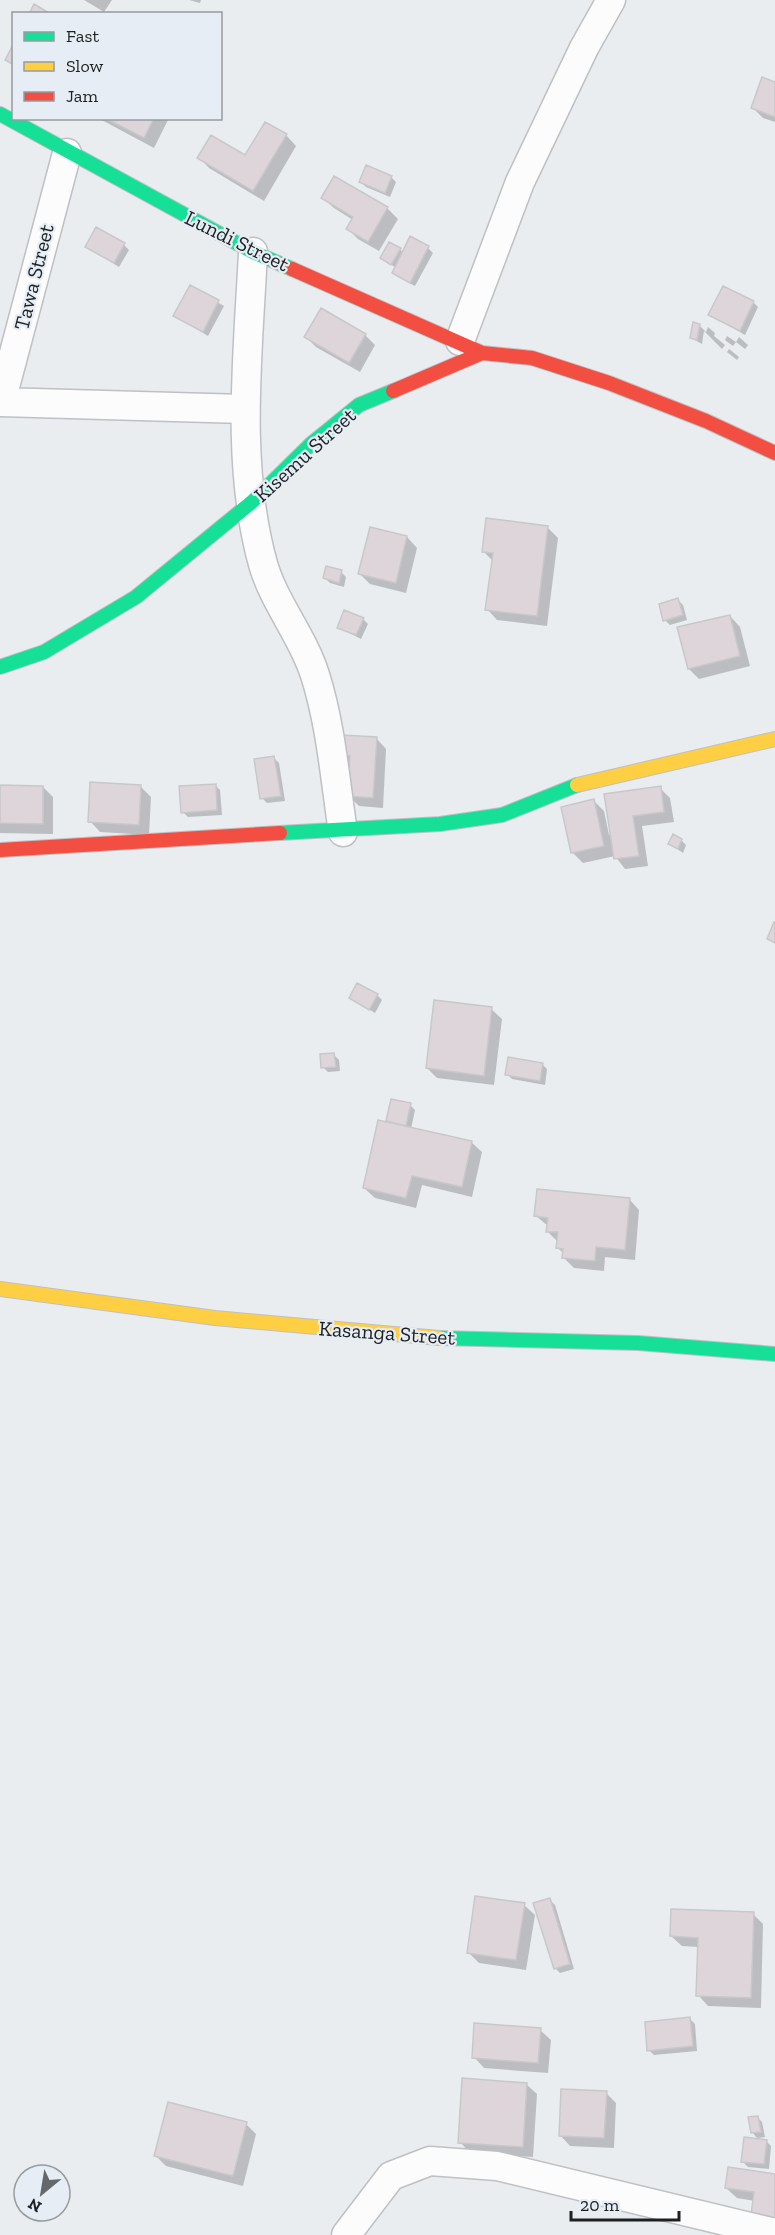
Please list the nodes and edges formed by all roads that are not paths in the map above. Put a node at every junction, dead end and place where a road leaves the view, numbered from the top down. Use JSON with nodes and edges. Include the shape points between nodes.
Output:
{"nodes":[{"id":1,"x":611,"y":0,"type":"edge"},
{"id":2,"x":0,"y":114,"type":"edge"},
{"id":3,"x":67,"y":153,"type":"junction"},
{"id":4,"x":253,"y":252,"type":"junction"},
{"id":5,"x":471,"y":347,"type":"junction"},
{"id":6,"x":1,"y":402,"type":"edge"},
{"id":7,"x":244,"y":409,"type":"junction"},
{"id":8,"x":775,"y":453,"type":"edge"},
{"id":9,"x":252,"y":502,"type":"junction"},
{"id":10,"x":0,"y":667,"type":"edge"},
{"id":11,"x":775,"y":740,"type":"edge"},
{"id":12,"x":343,"y":831,"type":"junction"},
{"id":13,"x":0,"y":850,"type":"edge"},
{"id":14,"x":0,"y":1289,"type":"edge"},
{"id":15,"x":775,"y":1354,"type":"edge"},
{"id":16,"x":775,"y":2233,"type":"edge"},
{"id":17,"x":346,"y":2235,"type":"edge"}],
"edges":[{"from":1,"to":5,"type":"street","via":[[520,182]]},
{"from":2,"to":3,"type":"street","name":"Lundi Street"},
{"from":3,"to":4,"type":"street","name":"Lundi Street"},
{"from":3,"to":6,"type":"street","name":"Tawa Street"},
{"from":4,"to":5,"type":"street","name":"Lundi Street"},
{"from":4,"to":7,"type":"street"},
{"from":5,"to":8,"type":"street","name":"Kisemu Street","via":[[532,358],[609,383]]},
{"from":5,"to":9,"type":"street","name":"Kisemu Street","via":[[358,405]]},
{"from":6,"to":7,"type":"street","name":"Tawa Street"},
{"from":7,"to":9,"type":"street"},
{"from":9,"to":10,"type":"street","name":"Kisemu Street","via":[[135,597],[44,652]]},
{"from":9,"to":12,"type":"street","via":[[263,564],[315,674]]},
{"from":11,"to":12,"type":"street","via":[[581,784],[502,815]]},
{"from":12,"to":13,"type":"street"},
{"from":14,"to":15,"type":"street","name":"Kasanga Street","via":[[215,1318],[414,1338],[638,1343]]},
{"from":16,"to":17,"type":"street","via":[[497,2166],[430,2161],[391,2176]]}]}
